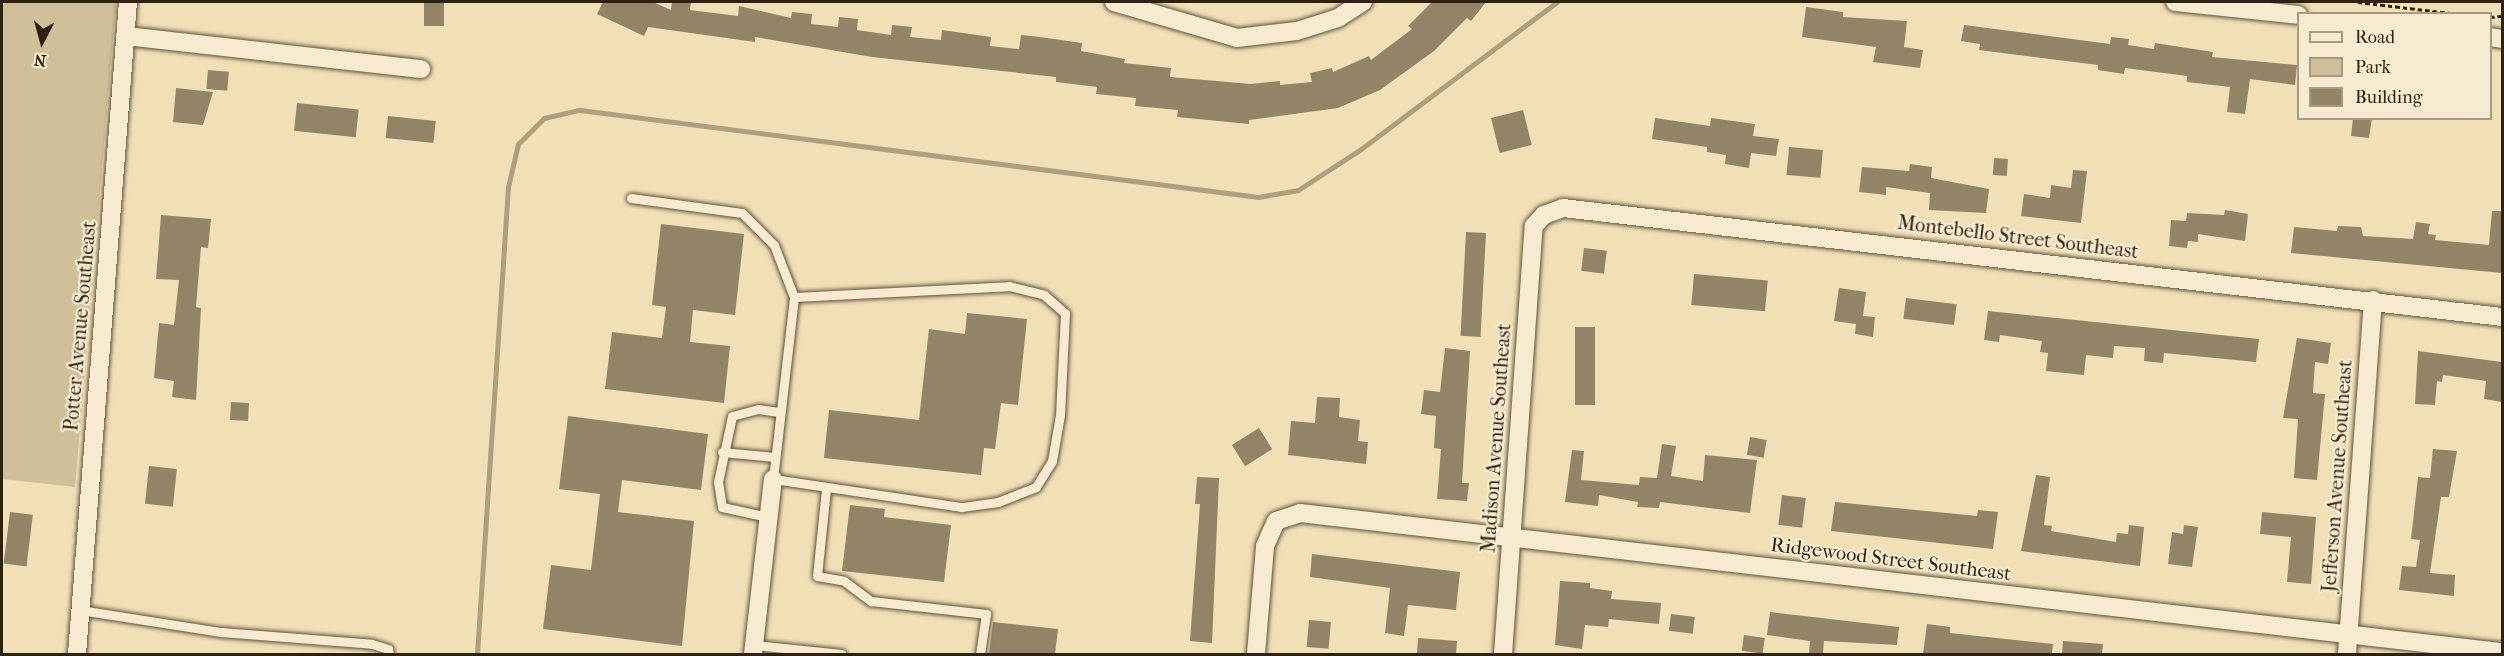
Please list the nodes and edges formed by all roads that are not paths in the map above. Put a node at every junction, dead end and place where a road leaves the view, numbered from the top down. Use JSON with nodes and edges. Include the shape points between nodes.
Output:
{"nodes":[{"id":1,"x":128,"y":2,"type":"edge"},
{"id":2,"x":1114,"y":2,"type":"edge"},
{"id":3,"x":1363,"y":2,"type":"edge"},
{"id":4,"x":2175,"y":2,"type":"edge"},
{"id":5,"x":2297,"y":15,"type":"edge"},
{"id":6,"x":126,"y":36,"type":"junction"},
{"id":7,"x":421,"y":69,"type":"dead end"},
{"id":8,"x":631,"y":198,"type":"dead end"},
{"id":9,"x":1534,"y":226,"type":"joint"},
{"id":10,"x":794,"y":297,"type":"junction"},
{"id":11,"x":2373,"y":300,"type":"junction"},
{"id":12,"x":2502,"y":317,"type":"edge"},
{"id":13,"x":779,"y":412,"type":"junction"},
{"id":14,"x":722,"y":452,"type":"junction"},
{"id":15,"x":775,"y":457,"type":"junction"},
{"id":16,"x":773,"y":479,"type":"junction"},
{"id":17,"x":826,"y":489,"type":"junction"},
{"id":18,"x":768,"y":517,"type":"junction"},
{"id":19,"x":1511,"y":537,"type":"junction"},
{"id":20,"x":80,"y":610,"type":"junction"},
{"id":21,"x":2348,"y":635,"type":"junction"},
{"id":22,"x":359,"y":643,"type":"junction"},
{"id":23,"x":754,"y":650,"type":"edge"},
{"id":24,"x":2502,"y":652,"type":"edge"},
{"id":25,"x":390,"y":653,"type":"edge"},
{"id":26,"x":77,"y":654,"type":"edge"},
{"id":27,"x":357,"y":654,"type":"edge"},
{"id":28,"x":842,"y":654,"type":"edge"},
{"id":29,"x":980,"y":654,"type":"edge"},
{"id":30,"x":1256,"y":654,"type":"edge"},
{"id":31,"x":1503,"y":654,"type":"edge"},
{"id":32,"x":2347,"y":654,"type":"edge"}],
"edges":[{"from":1,"to":6,"type":"street","name":"Potter Avenue Southeast"},
{"from":2,"to":3,"type":"street","via":[[1237,38],[1297,31],[1338,18]]},
{"from":4,"to":5,"type":"street"},
{"from":6,"to":7,"type":"street"},
{"from":6,"to":20,"type":"street","name":"Potter Avenue Southeast"},
{"from":8,"to":10,"type":"lane","via":[[742,213],[774,245]]},
{"from":9,"to":11,"type":"street","name":"Montebello Street Southeast","via":[[1544,215],[1563,208],[1583,209]]},
{"from":9,"to":19,"type":"street","name":"Madison Avenue Southeast"},
{"from":10,"to":13,"type":"lane"},
{"from":10,"to":17,"type":"lane","via":[[1009,286],[1044,295],[1065,313],[1054,450],[1036,487],[998,502],[961,507]]},
{"from":11,"to":12,"type":"street","name":"Montebello Street Southeast"},
{"from":11,"to":21,"type":"street","name":"Jefferson Avenue Southeast"},
{"from":13,"to":14,"type":"lane","via":[[750,410],[732,416]]},
{"from":13,"to":15,"type":"lane"},
{"from":14,"to":15,"type":"lane"},
{"from":14,"to":18,"type":"lane","via":[[718,482],[722,507]]},
{"from":15,"to":16,"type":"lane"},
{"from":16,"to":17,"type":"lane"},
{"from":16,"to":18,"type":"street"},
{"from":17,"to":29,"type":"lane","via":[[817,576],[844,581],[871,601],[986,614]]},
{"from":18,"to":23,"type":"street"},
{"from":19,"to":21,"type":"street","name":"Ridgewood Street Southeast"},
{"from":19,"to":30,"type":"street","name":"Ridgewood Street Southeast","via":[[1300,513],[1276,521],[1265,546]]},
{"from":19,"to":31,"type":"street","name":"Madison Avenue Southeast"},
{"from":20,"to":22,"type":"lane","via":[[221,632]]},
{"from":20,"to":26,"type":"street","name":"Potter Avenue Southeast"},
{"from":21,"to":24,"type":"street","name":"Ridgewood Street Southeast"},
{"from":21,"to":32,"type":"street","name":"Jefferson Avenue Southeast"},
{"from":22,"to":25,"type":"lane"},
{"from":22,"to":27,"type":"lane"},
{"from":23,"to":28,"type":"lane"}]}
